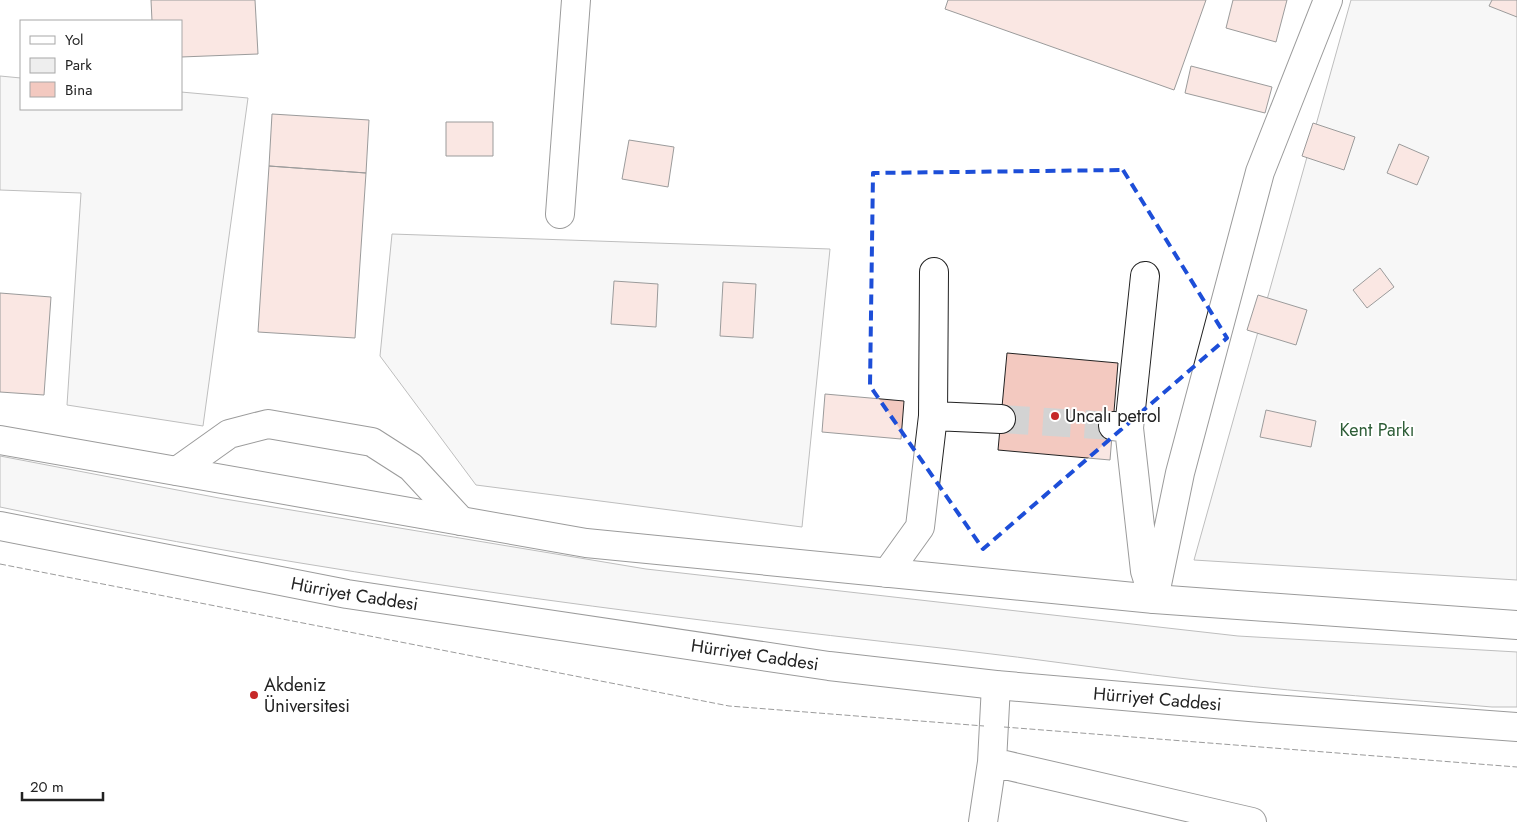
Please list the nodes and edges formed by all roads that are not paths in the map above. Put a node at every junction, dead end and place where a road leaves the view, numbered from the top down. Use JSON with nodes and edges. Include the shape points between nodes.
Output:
{"nodes":[{"id":1,"x":576,"y":0,"type":"edge"},
{"id":2,"x":1328,"y":0,"type":"edge"},
{"id":3,"x":560,"y":214,"type":"dead end"},
{"id":4,"x":934,"y":272,"type":"dead end"},
{"id":5,"x":1145,"y":276,"type":"dead end"},
{"id":6,"x":933,"y":416,"type":"junction"},
{"id":7,"x":1001,"y":419,"type":"tunnel mouth"},
{"id":8,"x":0,"y":440,"type":"edge"},
{"id":9,"x":177,"y":471,"type":"junction"},
{"id":10,"x":461,"y":521,"type":"junction"},
{"id":11,"x":0,"y":526,"type":"edge"},
{"id":12,"x":887,"y":573,"type":"junction"},
{"id":13,"x":1154,"y":599,"type":"junction"},
{"id":14,"x":1517,"y":625,"type":"edge"},
{"id":15,"x":996,"y":685,"type":"junction"},
{"id":16,"x":1517,"y":727,"type":"edge"},
{"id":17,"x":992,"y":762,"type":"junction"},
{"id":18,"x":983,"y":822,"type":"edge"},
{"id":19,"x":1252,"y":822,"type":"edge"}],
"edges":[{"from":1,"to":3,"type":"main road"},
{"from":2,"to":13,"type":"main road","via":[[1260,172],[1180,474]]},
{"from":4,"to":6,"type":"main road"},
{"from":5,"to":13,"type":"main road","via":[[1121,427],[1145,571]]},
{"from":6,"to":7,"type":"main road"},
{"from":6,"to":12,"type":"main road","via":[[920,527]]},
{"from":8,"to":9,"type":"main road"},
{"from":9,"to":10,"type":"main road"},
{"from":9,"to":10,"type":"main road","via":[[229,434],[268,424],[344,437],[372,442],[411,466]]},
{"from":10,"to":12,"type":"main road","via":[[586,543]]},
{"from":11,"to":15,"type":"main road","name":"Hürriyet Caddesi","via":[[347,594],[829,666]]},
{"from":12,"to":13,"type":"main road"},
{"from":13,"to":14,"type":"main road"},
{"from":15,"to":16,"type":"main road","name":"Hürriyet Caddesi"},
{"from":15,"to":17,"type":"main road"},
{"from":17,"to":18,"type":"main road"},
{"from":17,"to":19,"type":"main road"}]}
